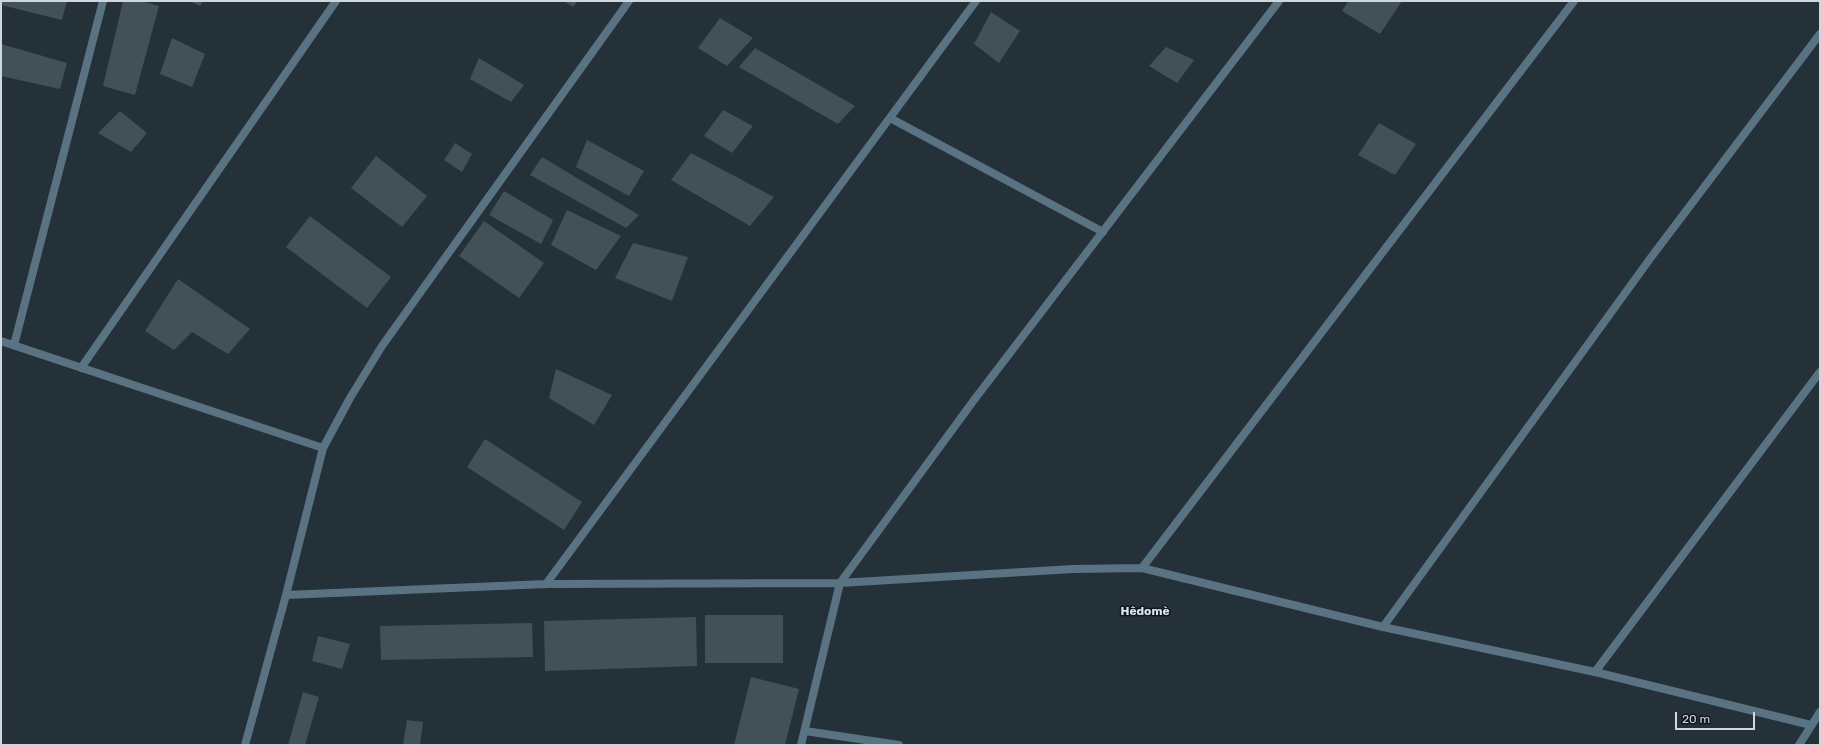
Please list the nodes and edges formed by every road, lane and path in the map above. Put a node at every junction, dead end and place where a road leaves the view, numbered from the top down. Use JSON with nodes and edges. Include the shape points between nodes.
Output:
{"nodes":[{"id":1,"x":103,"y":1,"type":"edge"},
{"id":2,"x":336,"y":1,"type":"edge"},
{"id":3,"x":629,"y":1,"type":"edge"},
{"id":4,"x":976,"y":1,"type":"edge"},
{"id":5,"x":1279,"y":1,"type":"edge"},
{"id":6,"x":1574,"y":1,"type":"edge"},
{"id":7,"x":1820,"y":34,"type":"edge"},
{"id":8,"x":890,"y":118,"type":"junction"},
{"id":9,"x":1103,"y":232,"type":"junction"},
{"id":10,"x":1,"y":341,"type":"edge"},
{"id":11,"x":14,"y":345,"type":"junction"},
{"id":12,"x":81,"y":368,"type":"junction"},
{"id":13,"x":1820,"y":372,"type":"edge"},
{"id":14,"x":323,"y":448,"type":"junction"},
{"id":15,"x":1142,"y":568,"type":"junction"},
{"id":16,"x":840,"y":583,"type":"junction"},
{"id":17,"x":546,"y":584,"type":"junction"},
{"id":18,"x":286,"y":595,"type":"junction"},
{"id":19,"x":1383,"y":627,"type":"junction"},
{"id":20,"x":1595,"y":672,"type":"junction"},
{"id":21,"x":1820,"y":712,"type":"edge"},
{"id":22,"x":1811,"y":726,"type":"junction"},
{"id":23,"x":805,"y":731,"type":"junction"},
{"id":24,"x":245,"y":745,"type":"edge"},
{"id":25,"x":801,"y":745,"type":"edge"},
{"id":26,"x":899,"y":745,"type":"edge"},
{"id":27,"x":1799,"y":745,"type":"edge"}],
"edges":[{"from":1,"to":11,"type":"street"},
{"from":2,"to":12,"type":"street"},
{"from":3,"to":14,"type":"street","via":[[382,346]]},
{"from":4,"to":8,"type":"street"},
{"from":5,"to":9,"type":"street"},
{"from":6,"to":15,"type":"street"},
{"from":7,"to":19,"type":"street","via":[[1652,256]]},
{"from":8,"to":9,"type":"street"},
{"from":8,"to":17,"type":"street"},
{"from":9,"to":16,"type":"street","via":[[974,400]]},
{"from":10,"to":11,"type":"street"},
{"from":11,"to":12,"type":"street"},
{"from":12,"to":14,"type":"street"},
{"from":13,"to":20,"type":"street"},
{"from":14,"to":18,"type":"street"},
{"from":15,"to":16,"type":"street","via":[[1073,569]]},
{"from":15,"to":19,"type":"street"},
{"from":16,"to":17,"type":"street"},
{"from":16,"to":23,"type":"street"},
{"from":17,"to":18,"type":"street"},
{"from":18,"to":24,"type":"street"},
{"from":19,"to":20,"type":"street"},
{"from":20,"to":22,"type":"street"},
{"from":21,"to":22,"type":"street"},
{"from":22,"to":27,"type":"street"},
{"from":23,"to":25,"type":"street"},
{"from":23,"to":26,"type":"street"}]}
